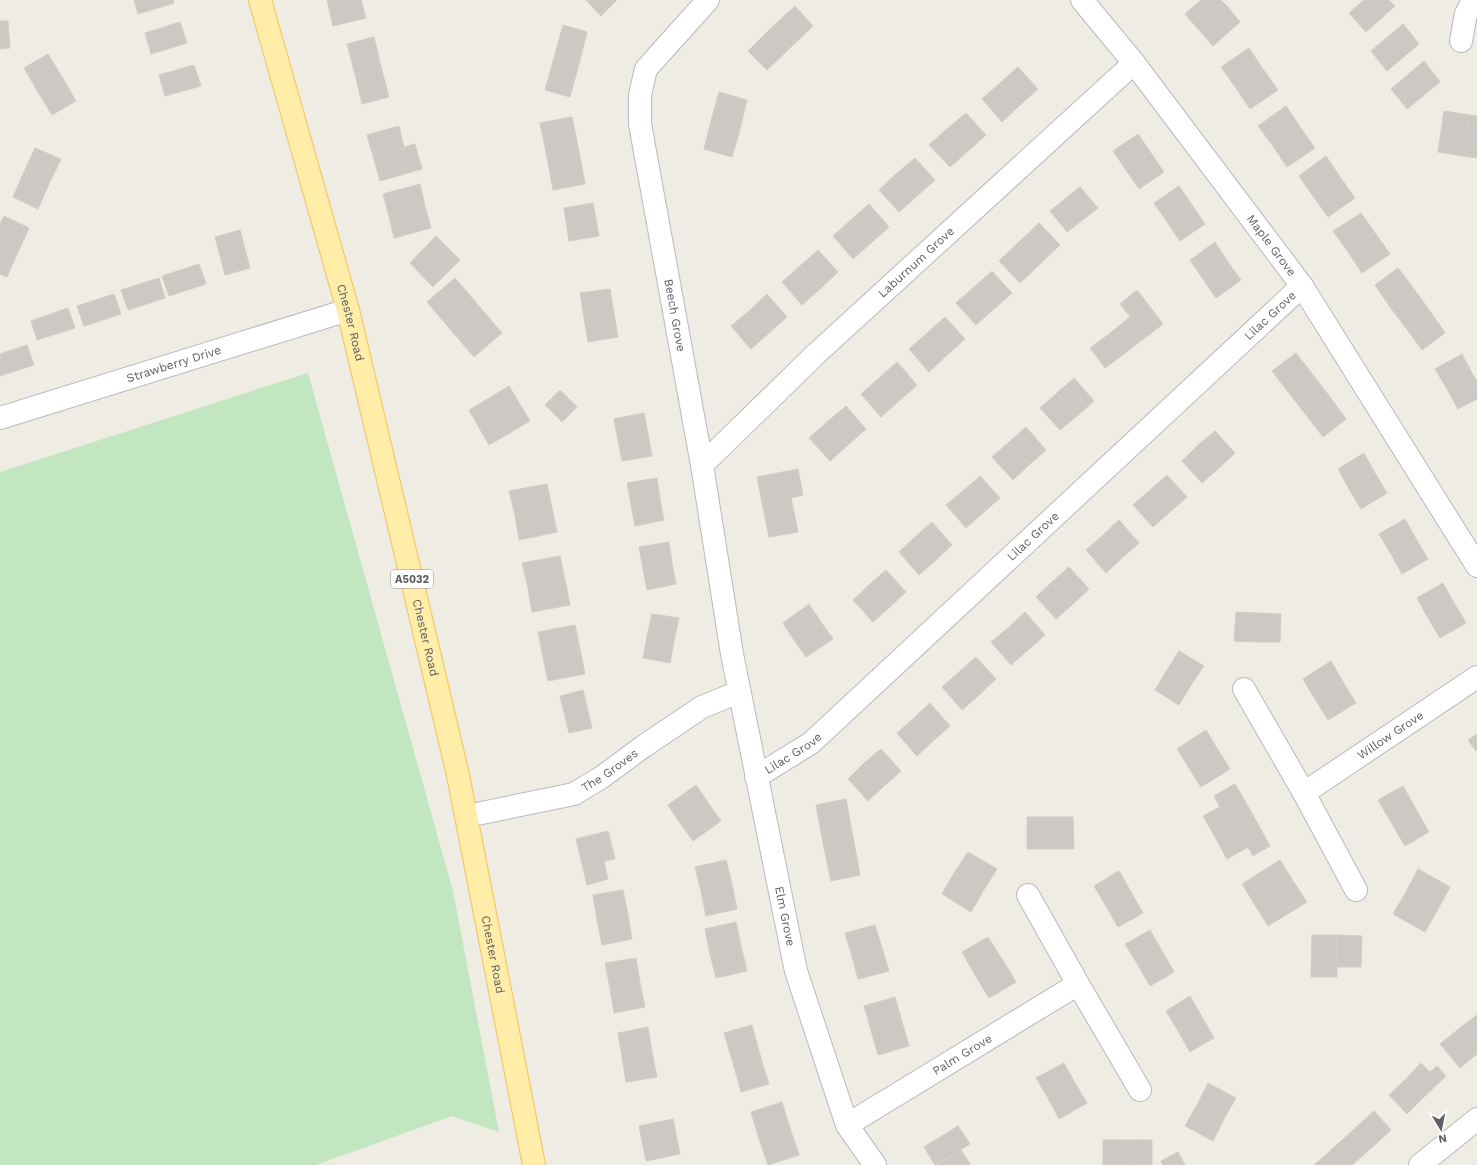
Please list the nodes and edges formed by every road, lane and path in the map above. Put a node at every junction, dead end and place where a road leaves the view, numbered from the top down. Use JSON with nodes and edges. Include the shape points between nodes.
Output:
{"nodes":[{"id":1,"x":260,"y":0,"type":"edge"},
{"id":2,"x":708,"y":0,"type":"edge"},
{"id":3,"x":1082,"y":0,"type":"edge"},
{"id":4,"x":1473,"y":0,"type":"edge"},
{"id":5,"x":1461,"y":41,"type":"dead end"},
{"id":6,"x":1134,"y":63,"type":"junction"},
{"id":7,"x":1302,"y":286,"type":"junction"},
{"id":8,"x":348,"y":310,"type":"junction"},
{"id":9,"x":0,"y":418,"type":"edge"},
{"id":10,"x":702,"y":464,"type":"junction"},
{"id":11,"x":1477,"y":566,"type":"edge"},
{"id":12,"x":732,"y":654,"type":"joint"},
{"id":13,"x":1477,"y":677,"type":"edge"},
{"id":14,"x":1244,"y":688,"type":"dead end"},
{"id":15,"x":739,"y":692,"type":"junction"},
{"id":16,"x":756,"y":776,"type":"junction"},
{"id":17,"x":1304,"y":793,"type":"junction"},
{"id":18,"x":467,"y":816,"type":"junction"},
{"id":19,"x":1356,"y":890,"type":"dead end"},
{"id":20,"x":1028,"y":895,"type":"dead end"},
{"id":21,"x":1078,"y":984,"type":"junction"},
{"id":22,"x":1140,"y":1090,"type":"dead end"},
{"id":23,"x":1477,"y":1119,"type":"edge"},
{"id":24,"x":846,"y":1125,"type":"junction"},
{"id":25,"x":534,"y":1165,"type":"edge"},
{"id":26,"x":875,"y":1165,"type":"edge"},
{"id":27,"x":1420,"y":1165,"type":"edge"}],
"edges":[{"from":1,"to":8,"type":"main road","name":"Chester Road","number":"A5032"},
{"from":2,"to":10,"type":"street","name":"Beech Grove","via":[[646,69],[640,95],[640,124]]},
{"from":3,"to":6,"type":"street","name":"Maple Grove"},
{"from":4,"to":5,"type":"street","via":[[1466,14]]},
{"from":6,"to":7,"type":"street","name":"Maple Grove"},
{"from":6,"to":10,"type":"street","name":"Laburnum Grove","via":[[818,353]]},
{"from":7,"to":11,"type":"street","name":"Maple Grove"},
{"from":7,"to":16,"type":"street","name":"Lilac Grove","via":[[811,743]]},
{"from":8,"to":9,"type":"street","name":"Strawberry Drive"},
{"from":8,"to":18,"type":"main road","name":"Chester Road","number":"A5032"},
{"from":10,"to":12,"type":"street","name":"Beech Grove"},
{"from":12,"to":15,"type":"street","name":"Elm Grove"},
{"from":13,"to":17,"type":"street","name":"Willow Grove"},
{"from":14,"to":17,"type":"street"},
{"from":15,"to":16,"type":"street","name":"Elm Grove"},
{"from":15,"to":18,"type":"street","name":"The Groves","via":[[702,707],[574,794]]},
{"from":16,"to":24,"type":"street","name":"Elm Grove","via":[[796,971]]},
{"from":17,"to":19,"type":"street"},
{"from":18,"to":25,"type":"main road","name":"Chester Road","number":"A5032"},
{"from":20,"to":21,"type":"street"},
{"from":21,"to":22,"type":"street"},
{"from":21,"to":24,"type":"street","name":"Palm Grove"},
{"from":23,"to":27,"type":"street"},
{"from":24,"to":26,"type":"street","name":"Elm Grove"}]}
